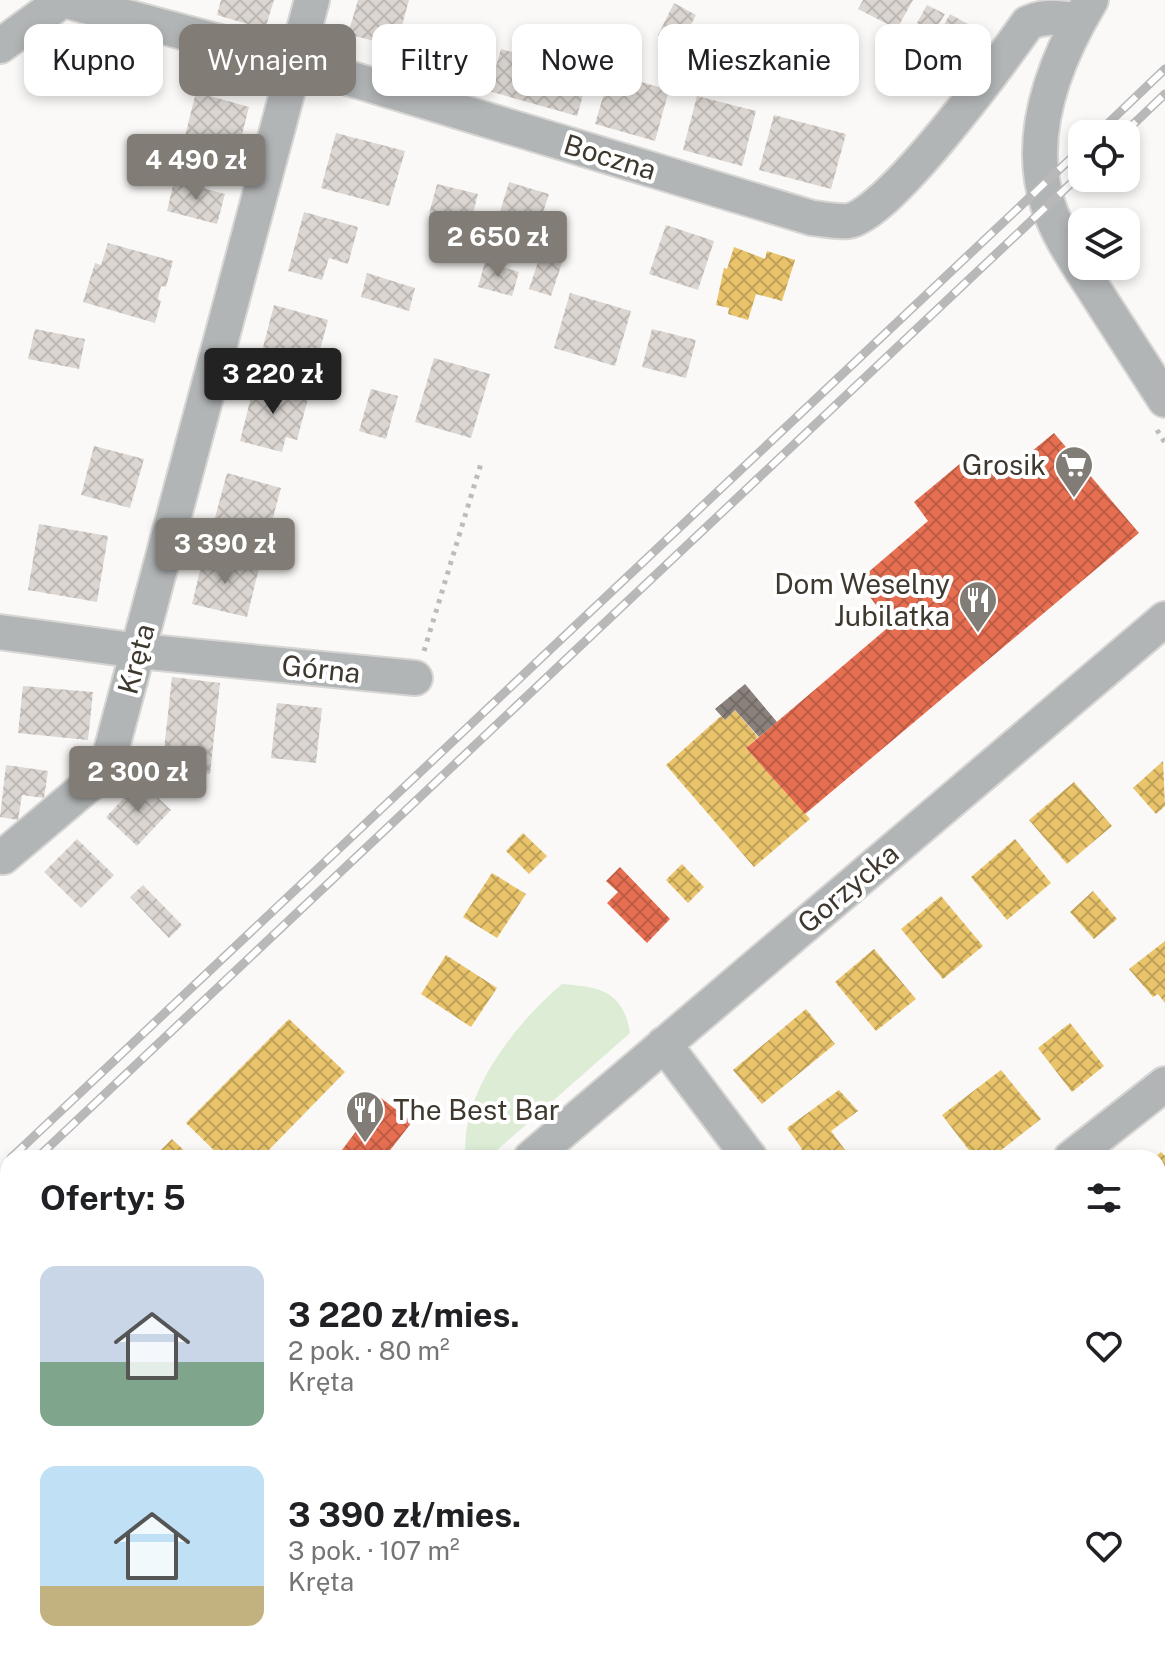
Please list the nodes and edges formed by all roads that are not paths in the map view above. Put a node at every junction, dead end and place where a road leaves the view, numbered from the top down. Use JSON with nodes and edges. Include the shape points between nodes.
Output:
{"nodes":[{"id":1,"x":62,"y":0,"type":"edge"},
{"id":2,"x":312,"y":0,"type":"edge"},
{"id":3,"x":1084,"y":11,"type":"edge"},
{"id":4,"x":305,"y":24,"type":"edge"},
{"id":5,"x":179,"y":31,"type":"edge"},
{"id":6,"x":0,"y":46,"type":"edge"},
{"id":7,"x":356,"y":80,"type":"edge"},
{"id":8,"x":286,"y":96,"type":"edge"},
{"id":9,"x":1165,"y":400,"type":"edge"},
{"id":10,"x":1165,"y":619,"type":"edge"},
{"id":11,"x":0,"y":632,"type":"edge"},
{"id":12,"x":139,"y":651,"type":"junction"},
{"id":13,"x":415,"y":678,"type":"road end"},
{"id":14,"x":3,"y":857,"type":"dead end"},
{"id":15,"x":664,"y":1044,"type":"junction"},
{"id":16,"x":1165,"y":1084,"type":"edge"},
{"id":17,"x":540,"y":1150,"type":"edge"},
{"id":18,"x":744,"y":1150,"type":"edge"},
{"id":19,"x":1081,"y":1150,"type":"edge"}],
"edges":[{"from":1,"to":5,"type":"street","name":"Boczna"},
{"from":1,"to":6,"type":"street","name":"Boczna"},
{"from":2,"to":4,"type":"street","name":"Kręta"},
{"from":3,"to":7,"type":"street","name":"Boczna","via":[[1028,23],[966,109],[887,195],[849,221],[812,218]]},
{"from":3,"to":9,"type":"street","via":[[1056,70],[1043,116],[1040,151],[1048,205],[1070,252]]},
{"from":8,"to":12,"type":"street","name":"Kręta"},
{"from":10,"to":15,"type":"street","name":"Gorzycka"},
{"from":11,"to":12,"type":"street","name":"Górna"},
{"from":12,"to":13,"type":"street","name":"Górna"},
{"from":12,"to":14,"type":"street","name":"Kręta","via":[[106,770]]},
{"from":15,"to":17,"type":"street","name":"Gorzycka"},
{"from":15,"to":18,"type":"street"},
{"from":16,"to":19,"type":"street"}]}
